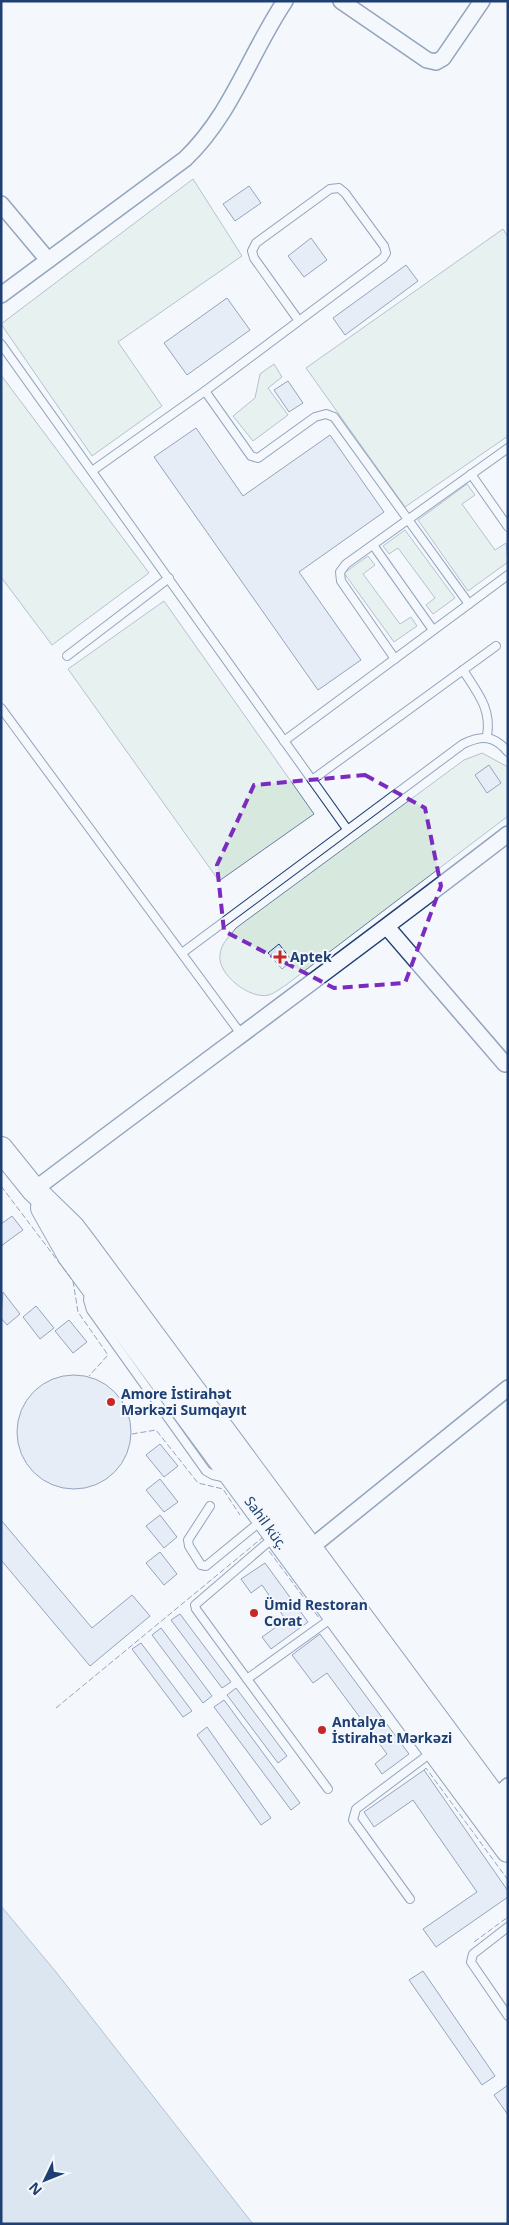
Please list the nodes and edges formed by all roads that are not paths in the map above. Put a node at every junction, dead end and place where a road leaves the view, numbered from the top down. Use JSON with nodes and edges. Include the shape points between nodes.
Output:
{"nodes":[{"id":1,"x":285,"y":1,"type":"edge"},
{"id":2,"x":341,"y":1,"type":"edge"},
{"id":3,"x":482,"y":1,"type":"edge"},
{"id":4,"x":1,"y":204,"type":"edge"},
{"id":5,"x":48,"y":260,"type":"junction"},
{"id":6,"x":1,"y":295,"type":"edge"},
{"id":7,"x":298,"y":321,"type":"junction"},
{"id":8,"x":1,"y":344,"type":"edge"},
{"id":9,"x":205,"y":391,"type":"junction"},
{"id":10,"x":508,"y":448,"type":"edge"},
{"id":11,"x":92,"y":471,"type":"junction"},
{"id":12,"x":471,"y":474,"type":"junction"},
{"id":13,"x":409,"y":519,"type":"junction"},
{"id":14,"x":508,"y":527,"type":"edge"},
{"id":15,"x":373,"y":545,"type":"junction"},
{"id":16,"x":508,"y":575,"type":"edge"},
{"id":17,"x":168,"y":578,"type":"junction"},
{"id":18,"x":469,"y":604,"type":"junction"},
{"id":19,"x":434,"y":630,"type":"junction"},
{"id":20,"x":496,"y":646,"type":"dead end"},
{"id":21,"x":67,"y":656,"type":"dead end"},
{"id":22,"x":395,"y":659,"type":"junction"},
{"id":23,"x":463,"y":670,"type":"junction"},
{"id":24,"x":1,"y":708,"type":"edge"},
{"id":25,"x":487,"y":736,"type":"junction"},
{"id":26,"x":284,"y":740,"type":"junction"},
{"id":27,"x":508,"y":752,"type":"edge"},
{"id":28,"x":312,"y":780,"type":"junction"},
{"id":29,"x":347,"y":829,"type":"junction"},
{"id":30,"x":508,"y":834,"type":"edge"},
{"id":31,"x":387,"y":928,"type":"junction"},
{"id":32,"x":182,"y":953,"type":"junction"},
{"id":33,"x":241,"y":1034,"type":"junction"},
{"id":34,"x":505,"y":1064,"type":"dead end"},
{"id":35,"x":1,"y":1149,"type":"edge"},
{"id":36,"x":34,"y":1190,"type":"junction"},
{"id":37,"x":508,"y":1388,"type":"edge"},
{"id":38,"x":210,"y":1506,"type":"dead end"},
{"id":39,"x":269,"y":1528,"type":"junction"},
{"id":40,"x":309,"y":1549,"type":"junction"},
{"id":41,"x":334,"y":1616,"type":"junction"},
{"id":42,"x":248,"y":1679,"type":"junction"},
{"id":43,"x":433,"y":1751,"type":"junction"},
{"id":44,"x":328,"y":1790,"type":"dead end"},
{"id":45,"x":503,"y":1800,"type":"edge"},
{"id":46,"x":508,"y":1850,"type":"edge"},
{"id":47,"x":410,"y":1899,"type":"dead end"},
{"id":48,"x":508,"y":1927,"type":"edge"},
{"id":49,"x":508,"y":2016,"type":"edge"}],
"edges":[{"from":1,"to":5,"type":"street","via":[[203,142],[185,159]]},
{"from":2,"to":3,"type":"street","via":[[427,60],[436,62]]},
{"from":4,"to":5,"type":"street"},
{"from":5,"to":6,"type":"street"},
{"from":7,"to":7,"type":"lane","via":[[386,253],[339,188],[330,188],[256,242],[252,252]]},
{"from":7,"to":9,"type":"lane"},
{"from":8,"to":11,"type":"lane"},
{"from":9,"to":11,"type":"lane"},
{"from":9,"to":13,"type":"lane","via":[[251,456],[258,458],[320,414],[334,417]]},
{"from":10,"to":12,"type":"lane"},
{"from":11,"to":17,"type":"lane"},
{"from":12,"to":13,"type":"lane"},
{"from":12,"to":14,"type":"lane"},
{"from":13,"to":15,"type":"lane"},
{"from":13,"to":18,"type":"lane"},
{"from":15,"to":19,"type":"lane"},
{"from":15,"to":22,"type":"lane","via":[[346,564],[340,572],[341,581]]},
{"from":16,"to":18,"type":"lane"},
{"from":17,"to":21,"type":"lane"},
{"from":17,"to":26,"type":"lane"},
{"from":18,"to":19,"type":"lane"},
{"from":19,"to":22,"type":"lane"},
{"from":20,"to":23,"type":"lane"},
{"from":22,"to":26,"type":"lane"},
{"from":23,"to":25,"type":"lane","via":[[487,710]]},
{"from":23,"to":28,"type":"lane"},
{"from":24,"to":32,"type":"lane"},
{"from":25,"to":27,"type":"lane"},
{"from":25,"to":29,"type":"lane","via":[[463,744]]},
{"from":26,"to":28,"type":"lane"},
{"from":28,"to":29,"type":"lane"},
{"from":29,"to":32,"type":"lane"},
{"from":30,"to":31,"type":"street"},
{"from":31,"to":33,"type":"street"},
{"from":31,"to":34,"type":"street"},
{"from":32,"to":33,"type":"lane"},
{"from":33,"to":36,"type":"street"},
{"from":35,"to":36,"type":"main road","name":"Sahil küç."},
{"from":36,"to":39,"type":"main road","name":"Sahil küç.","via":[[62,1243]]},
{"from":36,"to":40,"type":"main road","name":"Sahil küç.","via":[[81,1238]]},
{"from":37,"to":40,"type":"street"},
{"from":38,"to":39,"type":"lane","via":[[188,1540],[201,1565],[206,1566]]},
{"from":39,"to":41,"type":"main road","name":"Sahil küç."},
{"from":39,"to":42,"type":"lane","via":[[196,1605]]},
{"from":40,"to":45,"type":"main road","name":"Sahil küç."},
{"from":41,"to":42,"type":"lane"},
{"from":41,"to":43,"type":"main road","name":"Sahil küç."},
{"from":42,"to":44,"type":"lane"},
{"from":43,"to":46,"type":"main road","name":"Sahil küç."},
{"from":43,"to":47,"type":"lane","via":[[356,1809],[354,1820]]},
{"from":48,"to":49,"type":"lane","via":[[473,1954],[471,1962]]}]}
